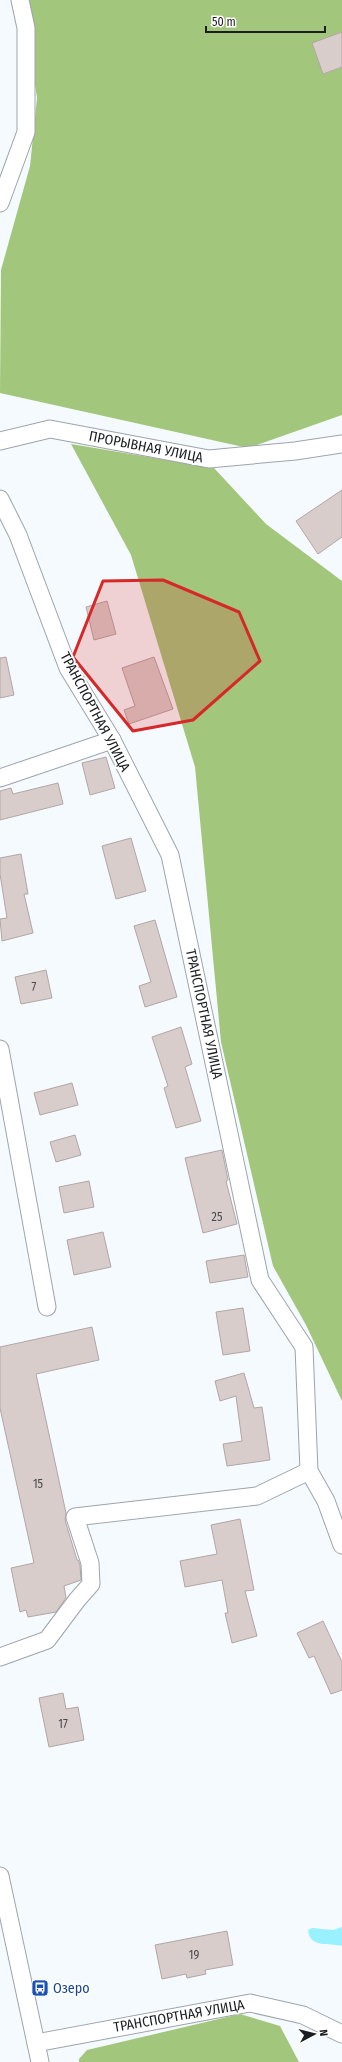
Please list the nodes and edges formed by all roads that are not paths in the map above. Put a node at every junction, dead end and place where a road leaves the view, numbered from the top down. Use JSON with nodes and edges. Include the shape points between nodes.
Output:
{"nodes":[{"id":1,"x":20,"y":0,"type":"edge"},
{"id":2,"x":0,"y":203,"type":"edge"},
{"id":3,"x":0,"y":441,"type":"edge"},
{"id":4,"x":342,"y":444,"type":"edge"},
{"id":5,"x":0,"y":499,"type":"edge"},
{"id":6,"x":112,"y":740,"type":"junction"},
{"id":7,"x":0,"y":778,"type":"edge"},
{"id":8,"x":0,"y":1049,"type":"edge"},
{"id":9,"x":47,"y":1307,"type":"dead end"},
{"id":10,"x":309,"y":1471,"type":"junction"},
{"id":11,"x":342,"y":1545,"type":"edge"},
{"id":12,"x":0,"y":1657,"type":"edge"},
{"id":13,"x":0,"y":1876,"type":"edge"},
{"id":14,"x":342,"y":2034,"type":"edge"},
{"id":15,"x":36,"y":2043,"type":"junction"},
{"id":16,"x":40,"y":2062,"type":"edge"}],
"edges":[{"from":1,"to":2,"type":"street","via":[[26,28],[26,132]]},
{"from":3,"to":4,"type":"street","name":"ПРОРЫВНАЯ УЛИЦА","via":[[50,429],[209,459]]},
{"from":5,"to":6,"type":"street","name":"ТРАНСПОРТНАЯ УЛИЦА","via":[[18,535],[68,668]]},
{"from":6,"to":7,"type":"street"},
{"from":6,"to":10,"type":"street","name":"ТРАНСПОРТНАЯ УЛИЦА","via":[[170,856],[260,1280],[304,1347]]},
{"from":8,"to":9,"type":"street"},
{"from":10,"to":11,"type":"street","name":"ТРАНСПОРТНАЯ УЛИЦА","via":[[326,1501]]},
{"from":10,"to":12,"type":"street","via":[[257,1496],[76,1517],[90,1562],[91,1584],[47,1640]]},
{"from":13,"to":15,"type":"street"},
{"from":14,"to":15,"type":"street","name":"ТРАНСПОРТНАЯ УЛИЦА","via":[[303,2015],[250,2003]]},
{"from":15,"to":16,"type":"street"}]}
